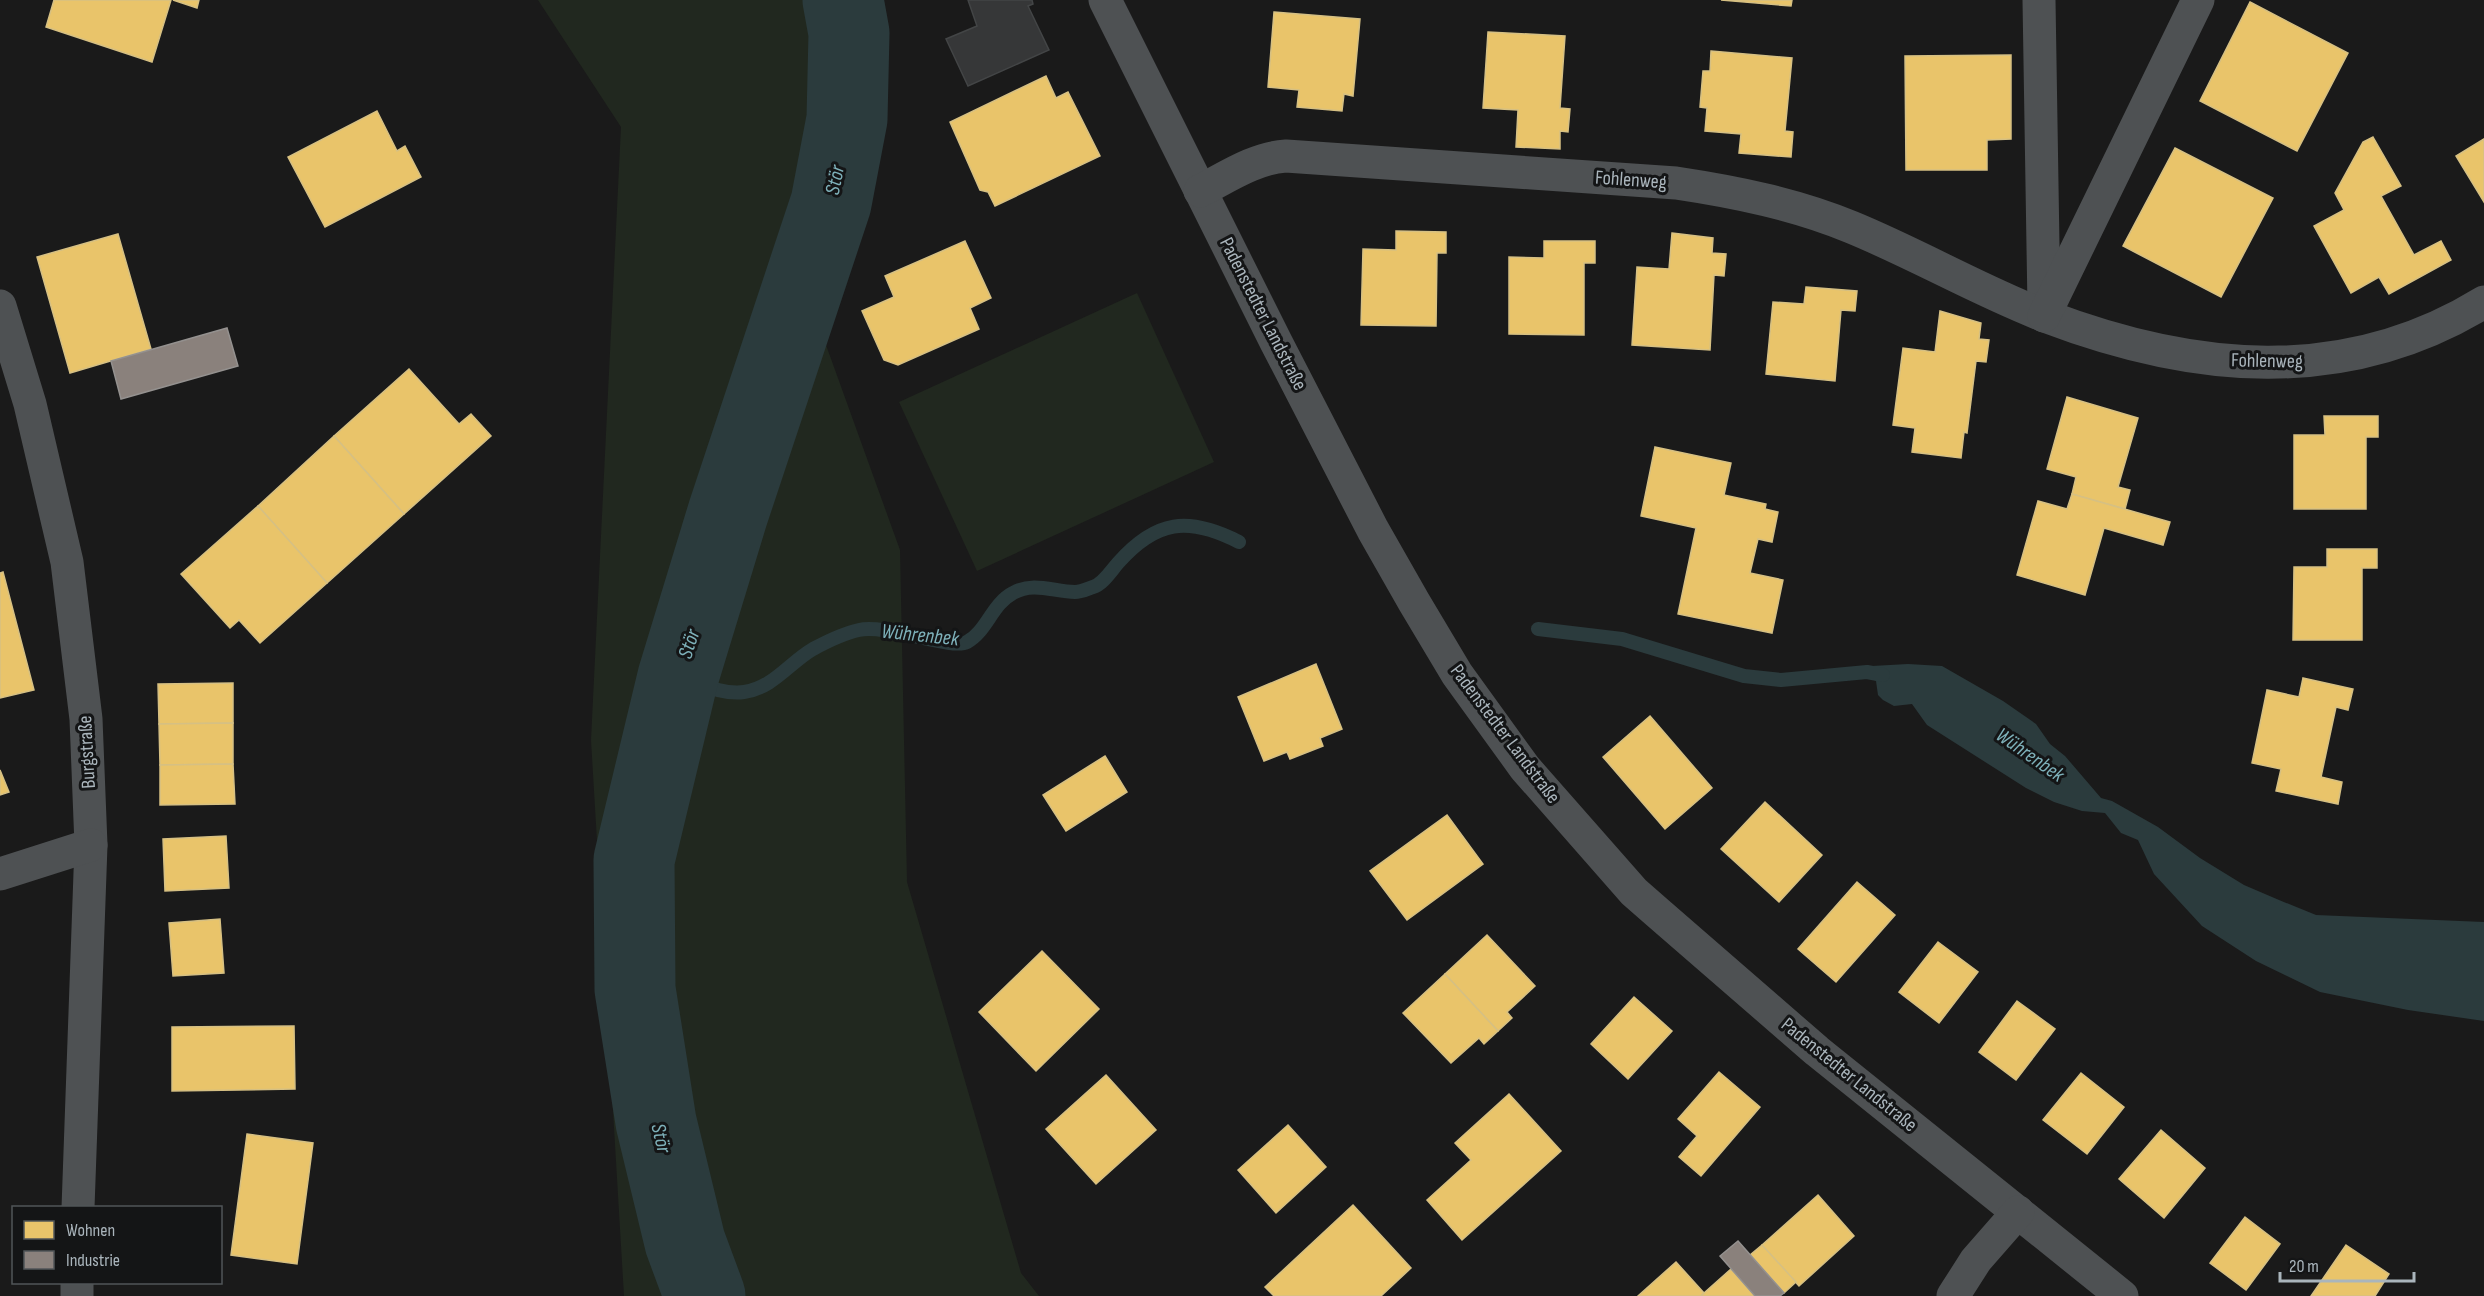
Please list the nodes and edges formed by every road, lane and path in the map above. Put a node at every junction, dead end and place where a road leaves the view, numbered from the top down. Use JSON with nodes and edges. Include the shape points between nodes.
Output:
{"nodes":[{"id":1,"x":1105,"y":0,"type":"edge"},
{"id":2,"x":2039,"y":0,"type":"edge"},
{"id":3,"x":2198,"y":0,"type":"edge"},
{"id":4,"x":1200,"y":191,"type":"junction"},
{"id":5,"x":2484,"y":302,"type":"edge"},
{"id":6,"x":0,"y":306,"type":"edge"},
{"id":7,"x":2044,"y":316,"type":"junction"},
{"id":8,"x":91,"y":845,"type":"junction"},
{"id":9,"x":0,"y":874,"type":"edge"},
{"id":10,"x":78,"y":1206,"type":"edge"},
{"id":11,"x":2018,"y":1212,"type":"junction"},
{"id":12,"x":1953,"y":1296,"type":"edge"},
{"id":13,"x":2122,"y":1296,"type":"edge"}],
"edges":[{"from":1,"to":4,"type":"street","name":"Padenstedter Landstraße"},
{"from":2,"to":7,"type":"street"},
{"from":3,"to":7,"type":"street"},
{"from":4,"to":7,"type":"street","name":"Fohlenweg","via":[[1256,162],[1286,156],[1676,183],[1737,192],[1851,227]]},
{"from":4,"to":11,"type":"street","name":"Padenstedter Landstraße","via":[[1385,551],[1457,674],[1525,768],[1650,906],[1817,1051]]},
{"from":5,"to":7,"type":"street","name":"Fohlenweg","via":[[2455,320],[2370,352],[2320,361],[2262,364],[2196,358]]},
{"from":6,"to":8,"type":"street","name":"Burgstraße","via":[[30,404],[67,562],[86,718]]},
{"from":8,"to":9,"type":"street"},
{"from":8,"to":10,"type":"street","name":"Burgstraße"},
{"from":11,"to":12,"type":"street","via":[[1976,1260]]},
{"from":11,"to":13,"type":"street","name":"Padenstedter Landstraße"}]}
